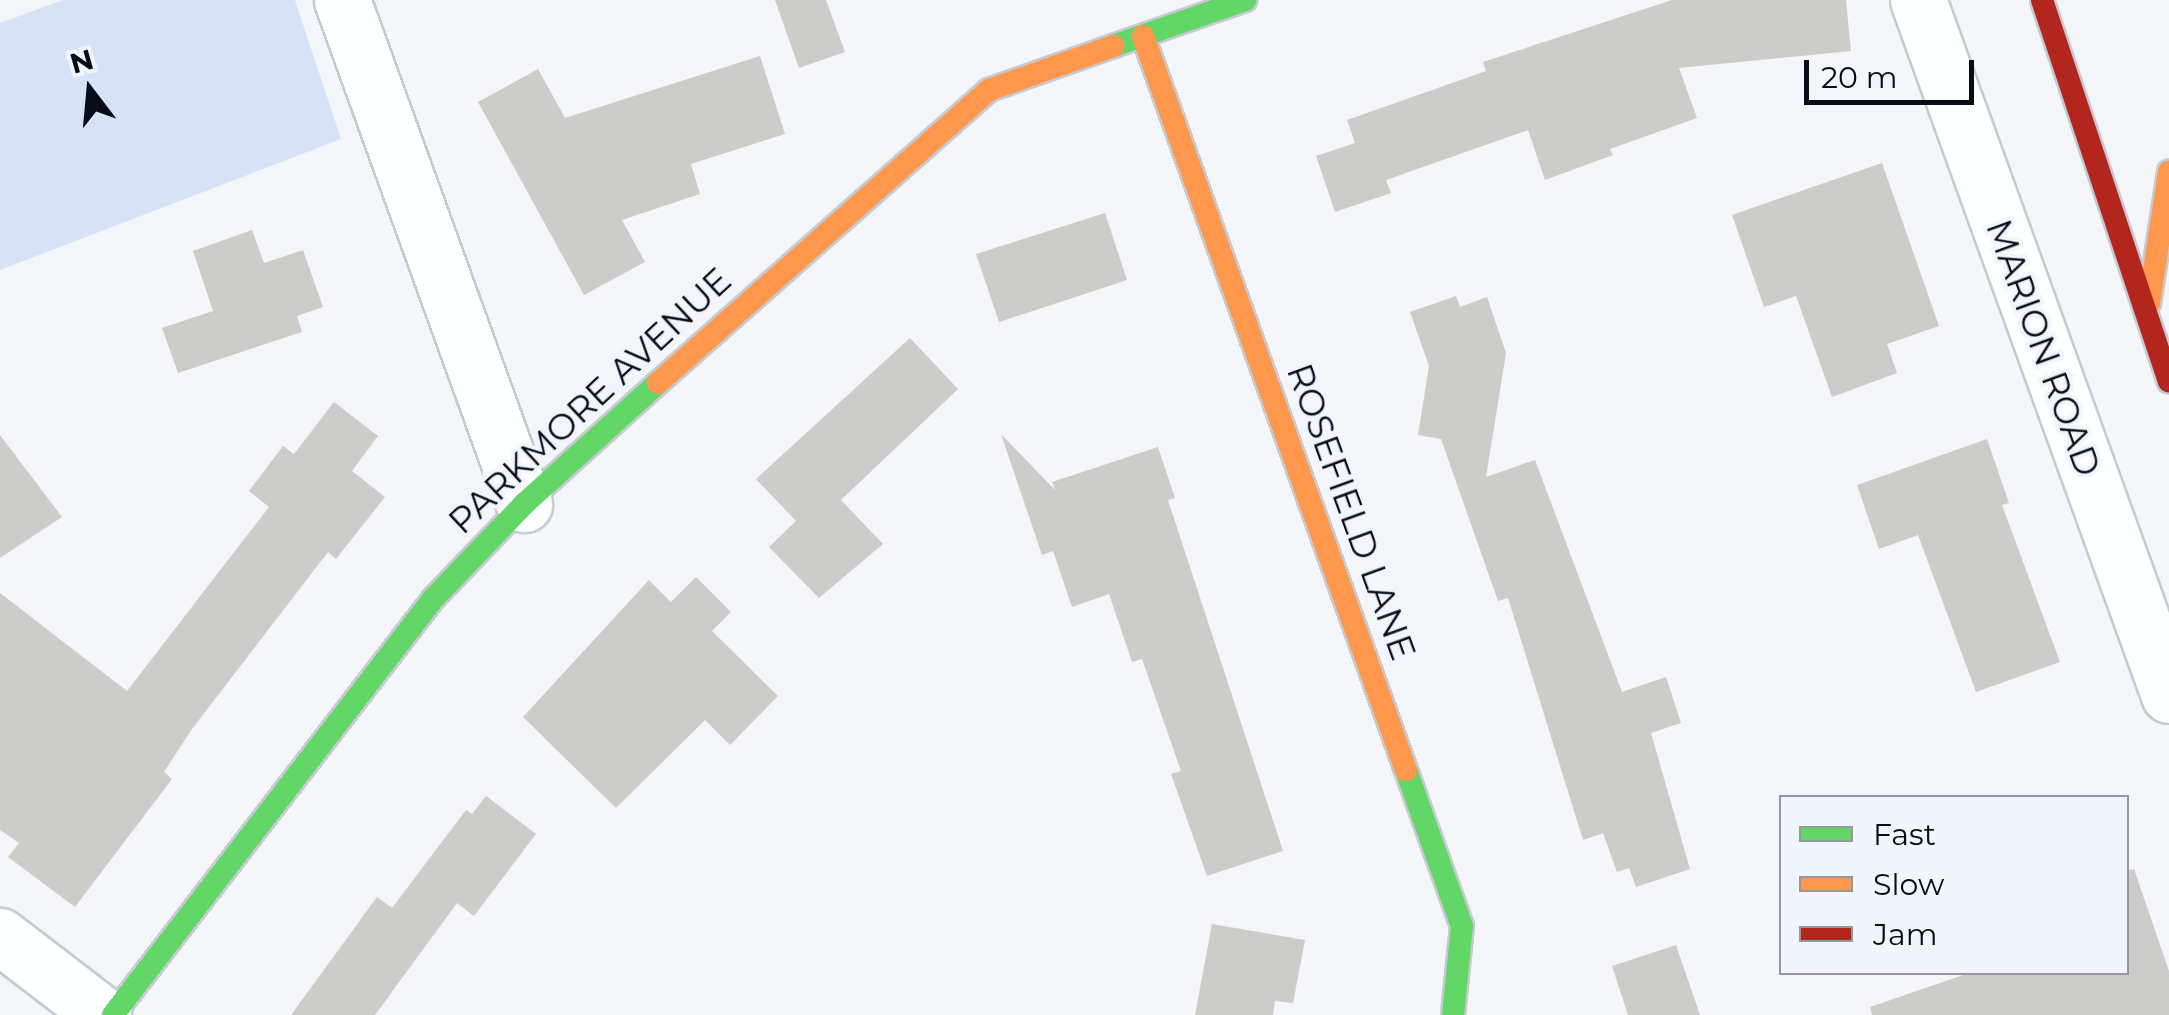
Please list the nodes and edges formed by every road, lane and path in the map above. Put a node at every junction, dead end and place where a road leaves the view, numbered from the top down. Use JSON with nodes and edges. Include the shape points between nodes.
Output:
{"nodes":[{"id":1,"x":342,"y":0,"type":"edge"},
{"id":2,"x":1245,"y":0,"type":"edge"},
{"id":3,"x":1918,"y":0,"type":"edge"},
{"id":4,"x":2042,"y":0,"type":"edge"},
{"id":5,"x":1143,"y":36,"type":"junction"},
{"id":6,"x":2169,"y":172,"type":"edge"},
{"id":7,"x":2147,"y":321,"type":"junction"},
{"id":8,"x":2169,"y":381,"type":"edge"},
{"id":9,"x":524,"y":504,"type":"junction"},
{"id":10,"x":2169,"y":695,"type":"edge"},
{"id":11,"x":0,"y":936,"type":"edge"},
{"id":12,"x":103,"y":1015,"type":"edge"},
{"id":13,"x":114,"y":1015,"type":"edge"},
{"id":14,"x":1453,"y":1015,"type":"edge"}],
"edges":[{"from":1,"to":9,"type":"street"},
{"from":2,"to":5,"type":"street","name":"PARKMORE AVENUE"},
{"from":3,"to":10,"type":"street","name":"MARION ROAD"},
{"from":4,"to":7,"type":"street"},
{"from":5,"to":9,"type":"street","name":"PARKMORE AVENUE","via":[[990,90]]},
{"from":5,"to":14,"type":"street","name":"ROSEFIELD LANE","via":[[1462,926]]},
{"from":6,"to":7,"type":"street"},
{"from":7,"to":8,"type":"street"},
{"from":9,"to":13,"type":"street","name":"PARKMORE AVENUE","via":[[434,599]]},
{"from":11,"to":12,"type":"street"}]}
